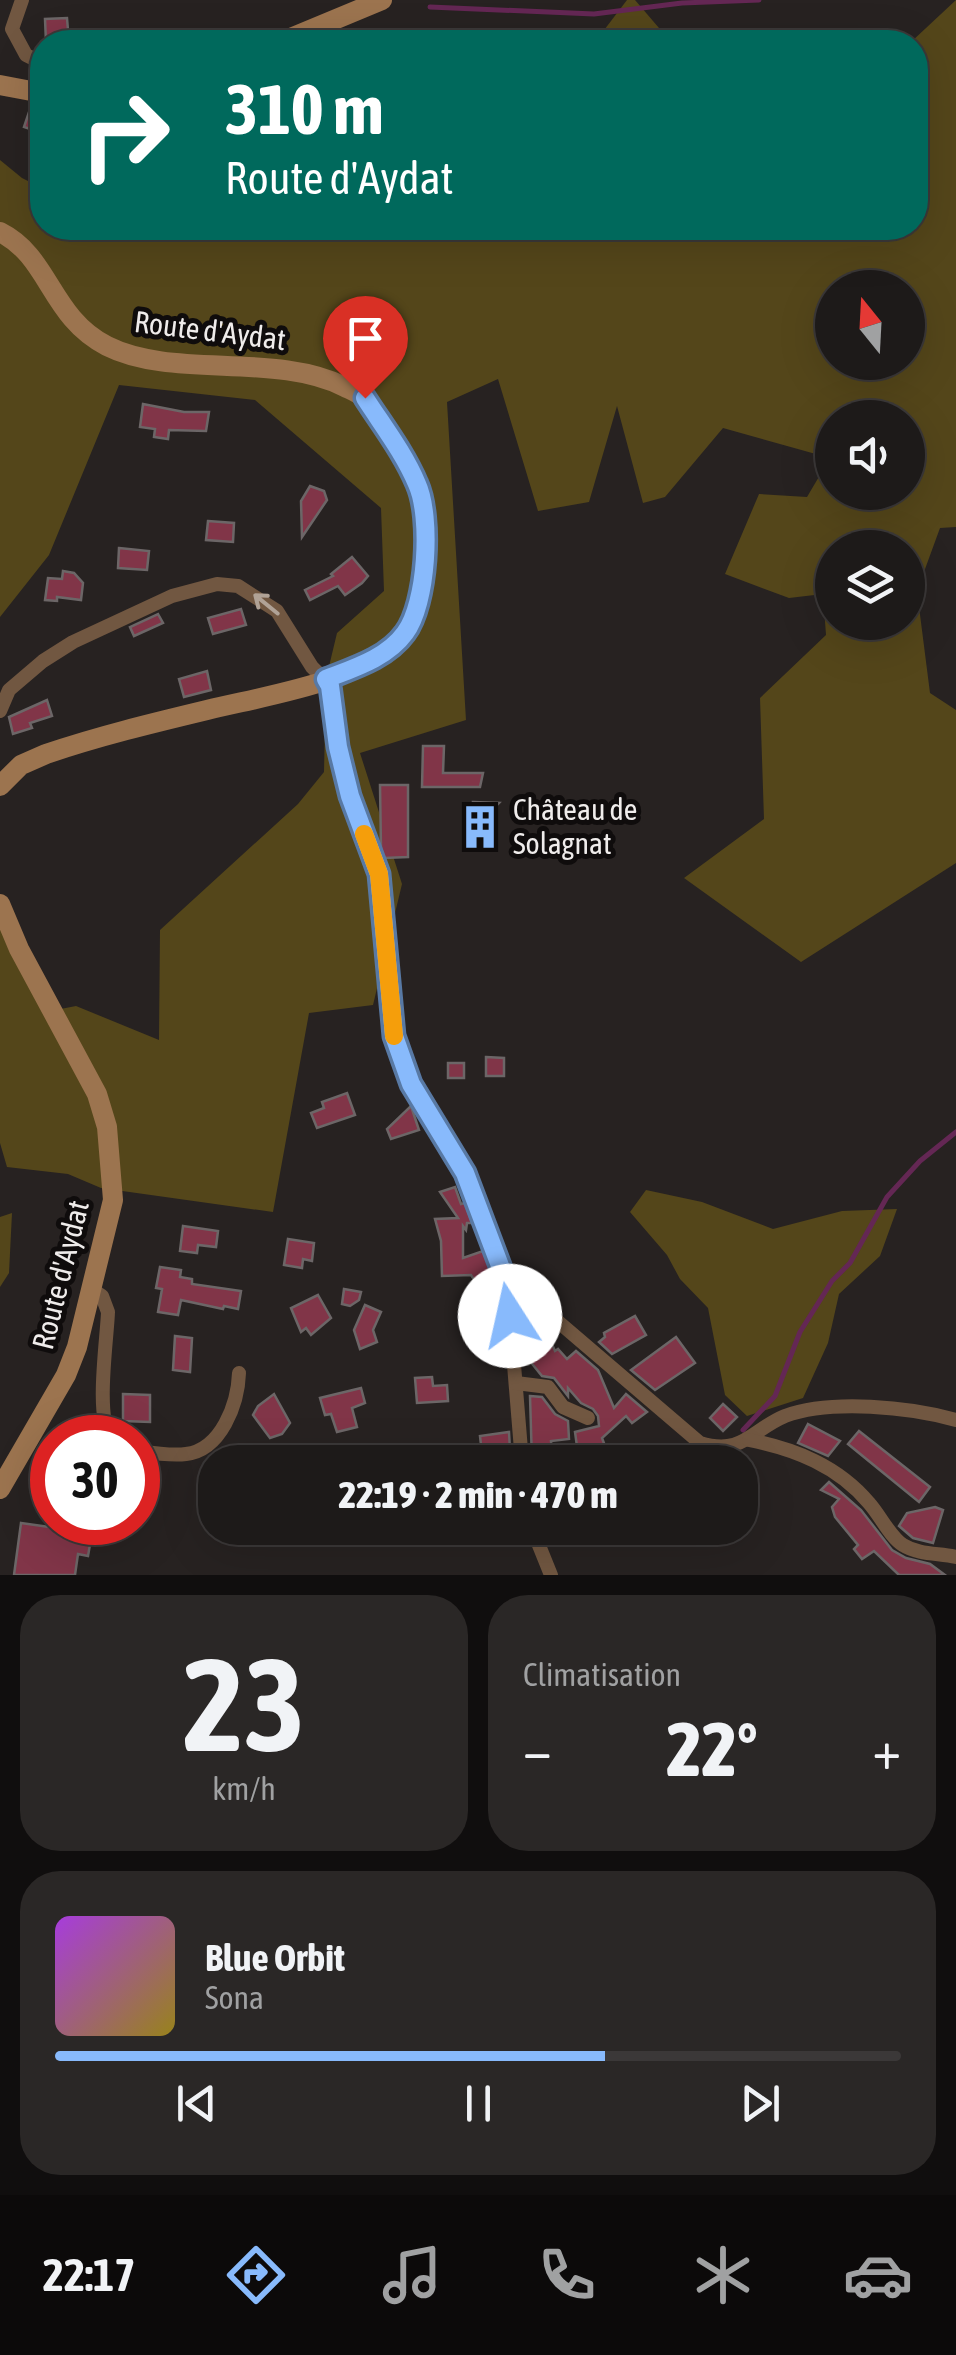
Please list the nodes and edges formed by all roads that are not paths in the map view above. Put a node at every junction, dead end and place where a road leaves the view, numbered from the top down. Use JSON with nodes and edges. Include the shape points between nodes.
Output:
{"nodes":[{"id":1,"x":22,"y":0,"type":"edge"},
{"id":2,"x":382,"y":0,"type":"edge"},
{"id":3,"x":310,"y":30,"type":"edge"},
{"id":4,"x":30,"y":57,"type":"edge"},
{"id":5,"x":0,"y":84,"type":"edge"},
{"id":6,"x":30,"y":90,"type":"edge"},
{"id":7,"x":0,"y":232,"type":"edge"},
{"id":8,"x":326,"y":679,"type":"junction"},
{"id":9,"x":4,"y":693,"type":"edge"},
{"id":10,"x":0,"y":711,"type":"edge"},
{"id":11,"x":0,"y":786,"type":"edge"},
{"id":12,"x":0,"y":904,"type":"edge"},
{"id":13,"x":93,"y":1290,"type":"junction"},
{"id":14,"x":518,"y":1297,"type":"junction"},
{"id":15,"x":239,"y":1374,"type":"dead end"},
{"id":16,"x":516,"y":1382,"type":"junction"},
{"id":17,"x":103,"y":1415,"type":"edge"},
{"id":18,"x":588,"y":1418,"type":"dead end"},
{"id":19,"x":956,"y":1420,"type":"edge"},
{"id":20,"x":748,"y":1440,"type":"junction"},
{"id":21,"x":521,"y":1445,"type":"edge"},
{"id":22,"x":160,"y":1452,"type":"edge"},
{"id":23,"x":0,"y":1489,"type":"edge"},
{"id":24,"x":539,"y":1545,"type":"edge"},
{"id":25,"x":956,"y":1557,"type":"edge"},
{"id":26,"x":552,"y":1575,"type":"edge"}],
"edges":[{"from":1,"to":4,"type":"street","via":[[12,30]]},
{"from":2,"to":3,"type":"main road"},
{"from":5,"to":6,"type":"main road"},
{"from":7,"to":8,"type":"main road","name":"Route d'Aydat","via":[[27,249],[61,307],[106,346],[150,358],[316,375],[365,398],[418,485],[426,540],[419,592],[404,636],[377,658]]},
{"from":8,"to":9,"type":"street","one_way":true,"via":[[277,611],[238,586],[217,584],[172,596],[73,642]]},
{"from":8,"to":11,"type":"main road","name":"Route d'Aydat","via":[[62,748],[21,765]]},
{"from":8,"to":14,"type":"street","via":[[350,796],[379,874],[394,1036],[411,1084],[465,1173]]},
{"from":9,"to":10,"type":"street"},
{"from":12,"to":13,"type":"main road","name":"Route d'Aydat","via":[[83,1064],[107,1127],[113,1200]]},
{"from":13,"to":17,"type":"street","via":[[108,1312]]},
{"from":13,"to":23,"type":"main road","name":"Route d'Aydat","via":[[66,1376]]},
{"from":14,"to":16,"type":"street","via":[[510,1316]]},
{"from":14,"to":20,"type":"street","via":[[555,1319],[700,1443]]},
{"from":15,"to":22,"type":"street","via":[[238,1394],[220,1433],[187,1454]]},
{"from":16,"to":18,"type":"street","via":[[548,1387],[563,1407]]},
{"from":16,"to":21,"type":"street"},
{"from":19,"to":20,"type":"street","via":[[914,1408],[845,1408],[785,1416]]},
{"from":20,"to":25,"type":"street","via":[[794,1452],[853,1483],[901,1544]]},
{"from":24,"to":26,"type":"street"}]}
